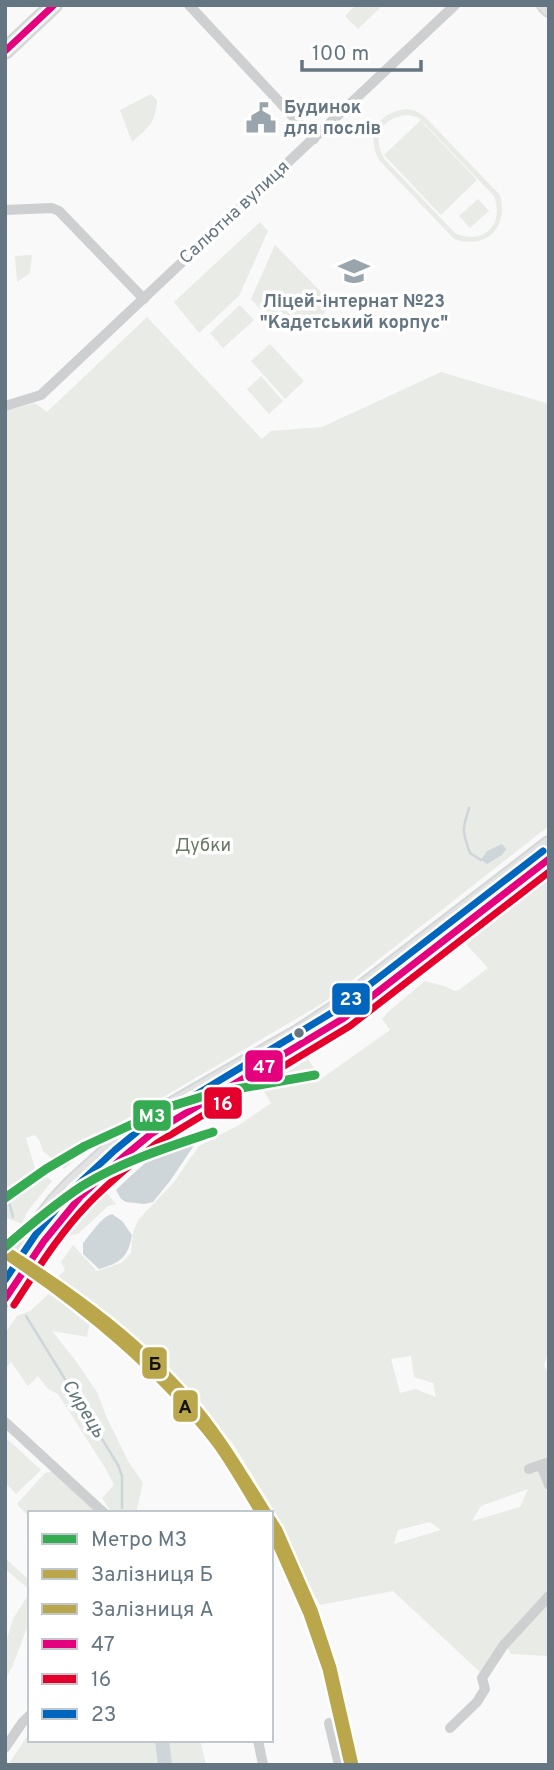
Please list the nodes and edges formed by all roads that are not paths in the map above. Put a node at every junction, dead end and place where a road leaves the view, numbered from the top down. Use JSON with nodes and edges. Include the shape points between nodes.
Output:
{"nodes":[{"id":1,"x":54,"y":5,"type":"edge"},
{"id":2,"x":189,"y":5,"type":"edge"},
{"id":3,"x":455,"y":5,"type":"edge"},
{"id":4,"x":5,"y":51,"type":"edge"},
{"id":5,"x":314,"y":139,"type":"junction"},
{"id":6,"x":5,"y":210,"type":"edge"},
{"id":7,"x":144,"y":299,"type":"junction"},
{"id":8,"x":5,"y":406,"type":"edge"},
{"id":9,"x":549,"y":844,"type":"edge"},
{"id":10,"x":549,"y":859,"type":"edge"},
{"id":11,"x":5,"y":1269,"type":"edge"},
{"id":12,"x":9,"y":1293,"type":"edge"},
{"id":13,"x":5,"y":1422,"type":"edge"},
{"id":14,"x":545,"y":1463,"type":"edge"},
{"id":15,"x":529,"y":1469,"type":"dead end"},
{"id":16,"x":549,"y":1485,"type":"edge"},
{"id":17,"x":102,"y":1511,"type":"edge"},
{"id":18,"x":549,"y":1596,"type":"edge"},
{"id":19,"x":28,"y":1717,"type":"edge"},
{"id":20,"x":329,"y":1723,"type":"dead end"},
{"id":21,"x":450,"y":1728,"type":"dead end"},
{"id":22,"x":258,"y":1742,"type":"edge"},
{"id":23,"x":5,"y":1748,"type":"edge"},
{"id":24,"x":263,"y":1765,"type":"edge"},
{"id":25,"x":339,"y":1765,"type":"edge"}],
"edges":[{"from":1,"to":4,"type":"main road"},
{"from":2,"to":5,"type":"street"},
{"from":3,"to":5,"type":"street","name":"Салютна вулиця"},
{"from":5,"to":7,"type":"street","name":"Салютна вулиця"},
{"from":6,"to":7,"type":"street","via":[[59,211]]},
{"from":7,"to":8,"type":"street","name":"Салютна вулиця","via":[[41,395]]},
{"from":9,"to":11,"type":"main road","via":[[337,1007],[153,1116],[114,1145],[71,1184]]},
{"from":10,"to":12,"type":"main road","via":[[344,1018],[151,1134],[80,1197]]},
{"from":13,"to":17,"type":"street"},
{"from":14,"to":15,"type":"street"},
{"from":14,"to":16,"type":"street"},
{"from":18,"to":21,"type":"street","via":[[503,1646],[482,1678],[485,1689],[477,1702]]},
{"from":19,"to":23,"type":"street"},
{"from":20,"to":25,"type":"street"},
{"from":22,"to":24,"type":"street"}]}
